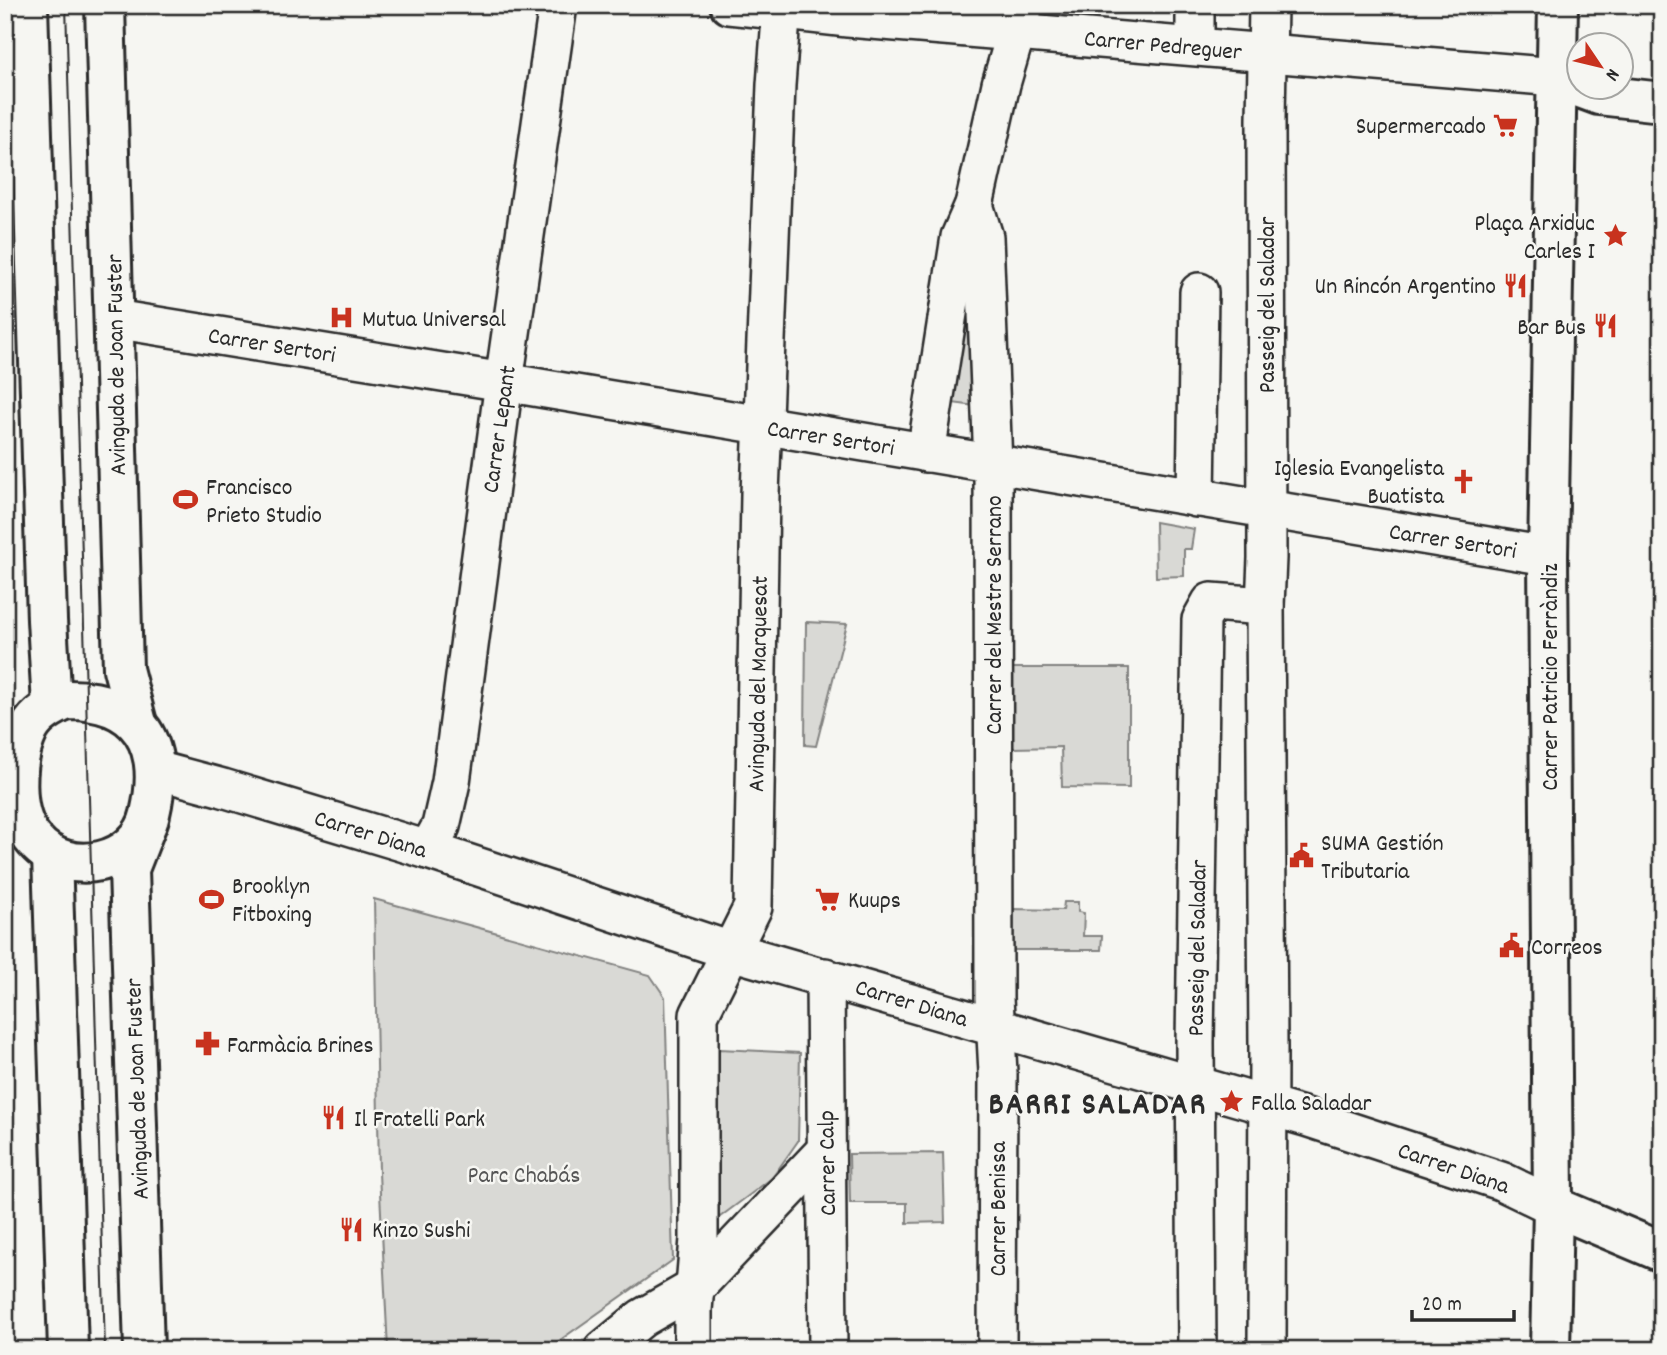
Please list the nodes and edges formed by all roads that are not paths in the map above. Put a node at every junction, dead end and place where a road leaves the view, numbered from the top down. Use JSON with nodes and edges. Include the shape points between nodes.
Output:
{"nodes":[{"id":1,"x":28,"y":5,"type":"edge"},
{"id":2,"x":105,"y":5,"type":"edge"},
{"id":3,"x":558,"y":5,"type":"edge"},
{"id":4,"x":729,"y":5,"type":"edge"},
{"id":5,"x":1195,"y":5,"type":"edge"},
{"id":6,"x":1268,"y":5,"type":"edge"},
{"id":7,"x":1558,"y":5,"type":"edge"},
{"id":8,"x":782,"y":7,"type":"edge"},
{"id":9,"x":1021,"y":18,"type":"edge"},
{"id":10,"x":1195,"y":46,"type":"junction"},
{"id":11,"x":1566,"y":50,"type":"edge"},
{"id":12,"x":1267,"y":53,"type":"junction"},
{"id":13,"x":1566,"y":83,"type":"edge"},
{"id":14,"x":1636,"y":99,"type":"edge"},
{"id":15,"x":1571,"y":102,"type":"edge"},
{"id":16,"x":1662,"y":102,"type":"edge"},
{"id":17,"x":974,"y":205,"type":"junction"},
{"id":18,"x":1199,"y":292,"type":"dead end"},
{"id":19,"x":114,"y":319,"type":"junction"},
{"id":20,"x":504,"y":382,"type":"junction"},
{"id":21,"x":763,"y":426,"type":"junction"},
{"id":22,"x":926,"y":453,"type":"junction"},
{"id":23,"x":993,"y":464,"type":"junction"},
{"id":24,"x":1196,"y":498,"type":"junction"},
{"id":25,"x":1267,"y":509,"type":"junction"},
{"id":26,"x":1548,"y":556,"type":"junction"},
{"id":27,"x":1265,"y":606,"type":"junction"},
{"id":28,"x":52,"y":706,"type":"junction"},
{"id":29,"x":137,"y":723,"type":"junction"},
{"id":30,"x":156,"y":770,"type":"junction"},
{"id":31,"x":12,"y":776,"type":"edge"},
{"id":32,"x":144,"y":831,"type":"junction"},
{"id":33,"x":429,"y":850,"type":"junction"},
{"id":34,"x":52,"y":855,"type":"junction"},
{"id":35,"x":731,"y":951,"type":"junction"},
{"id":36,"x":825,"y":976,"type":"junction"},
{"id":37,"x":995,"y":1027,"type":"junction"},
{"id":38,"x":1195,"y":1086,"type":"junction"},
{"id":39,"x":1268,"y":1108,"type":"junction"},
{"id":40,"x":826,"y":1150,"type":"junction"},
{"id":41,"x":1553,"y":1206,"type":"junction"},
{"id":42,"x":1662,"y":1252,"type":"edge"},
{"id":43,"x":696,"y":1287,"type":"junction"},
{"id":44,"x":68,"y":1350,"type":"edge"},
{"id":45,"x":144,"y":1350,"type":"edge"},
{"id":46,"x":603,"y":1350,"type":"edge"},
{"id":47,"x":693,"y":1350,"type":"edge"},
{"id":48,"x":828,"y":1350,"type":"edge"},
{"id":49,"x":997,"y":1350,"type":"edge"},
{"id":50,"x":1198,"y":1350,"type":"edge"},
{"id":51,"x":1267,"y":1350,"type":"edge"},
{"id":52,"x":1550,"y":1350,"type":"edge"}],
"edges":[{"from":1,"to":28,"type":"main road"},
{"from":2,"to":19,"type":"main road","name":"Avinguda de Joan Fuster"},
{"from":3,"to":20,"type":"street","name":"Carrer Lepant"},
{"from":4,"to":8,"type":"street","name":"Carrer Pedreguer"},
{"from":5,"to":10,"type":"street"},
{"from":6,"to":12,"type":"street","name":"Passeig del Saladar"},
{"from":7,"to":11,"type":"main road","name":"Carrer Patricio Ferràndiz"},
{"from":8,"to":9,"type":"street","name":"Carrer Pedreguer","via":[[848,18]]},
{"from":8,"to":21,"type":"street","name":"Avinguda del Marquesat"},
{"from":9,"to":10,"type":"street","name":"Carrer Pedreguer"},
{"from":9,"to":17,"type":"street","name":"Carrer del Mestre Serrano"},
{"from":10,"to":12,"type":"street","name":"Carrer Pedreguer"},
{"from":12,"to":13,"type":"street","name":"Carrer Pedreguer"},
{"from":12,"to":25,"type":"street","name":"Passeig del Saladar"},
{"from":14,"to":16,"type":"main road"},
{"from":15,"to":26,"type":"main road","name":"Carrer Patricio Ferràndiz"},
{"from":17,"to":22,"type":"street","name":"Carrer del Mestre Serrano","via":[[960,237]]},
{"from":17,"to":23,"type":"street","name":"Carrer del Mestre Serrano","via":[[984,237]]},
{"from":18,"to":24,"type":"street"},
{"from":19,"to":20,"type":"street","name":"Carrer Sertori"},
{"from":19,"to":29,"type":"main road","name":"Avinguda de Joan Fuster","via":[[123,670]]},
{"from":20,"to":21,"type":"street","name":"Carrer Sertori"},
{"from":20,"to":33,"type":"street","name":"Carrer Lepant","via":[[451,782],[441,826]]},
{"from":21,"to":22,"type":"street","name":"Carrer Sertori"},
{"from":21,"to":35,"type":"street","name":"Avinguda del Marquesat","via":[[753,907]]},
{"from":22,"to":23,"type":"street","name":"Carrer Sertori"},
{"from":23,"to":24,"type":"street","name":"Carrer Sertori"},
{"from":23,"to":37,"type":"street","name":"Carrer del Mestre Serrano"},
{"from":24,"to":25,"type":"street","name":"Carrer Sertori"},
{"from":25,"to":26,"type":"street","name":"Carrer Sertori"},
{"from":25,"to":27,"type":"street","name":"Passeig del Saladar"},
{"from":26,"to":41,"type":"main road","name":"Carrer Patricio Ferràndiz"},
{"from":27,"to":38,"type":"street","name":"Passeig del Saladar","via":[[1211,602],[1200,620]]},
{"from":27,"to":39,"type":"street","name":"Passeig del Saladar"},
{"from":28,"to":29,"type":"main road","via":[[87,700],[109,705]]},
{"from":28,"to":31,"type":"main road","via":[[30,728]]},
{"from":29,"to":30,"type":"main road"},
{"from":30,"to":32,"type":"main road","via":[[154,799]]},
{"from":30,"to":33,"type":"street","name":"Carrer Diana"},
{"from":31,"to":34,"type":"main road","via":[[27,832]]},
{"from":32,"to":34,"type":"main road","via":[[113,859],[92,864]]},
{"from":32,"to":45,"type":"main road","name":"Avinguda de Joan Fuster","via":[[129,869]]},
{"from":33,"to":35,"type":"street","name":"Carrer Diana"},
{"from":34,"to":44,"type":"main road"},
{"from":35,"to":36,"type":"street","name":"Carrer Diana"},
{"from":35,"to":43,"type":"street","name":"Avinguda del Marquesat","via":[[699,1015]]},
{"from":36,"to":37,"type":"street","name":"Carrer Diana"},
{"from":36,"to":40,"type":"street","name":"Carrer Calp"},
{"from":37,"to":38,"type":"street","name":"Carrer Diana"},
{"from":37,"to":49,"type":"street","name":"Carrer Benissa"},
{"from":38,"to":39,"type":"street","name":"Carrer Diana"},
{"from":38,"to":50,"type":"street","name":"Passeig del Saladar"},
{"from":39,"to":41,"type":"street","name":"Carrer Diana","via":[[1501,1181]]},
{"from":39,"to":51,"type":"street","name":"Passeig del Saladar"},
{"from":40,"to":43,"type":"street"},
{"from":40,"to":48,"type":"street","name":"Carrer Calp"},
{"from":41,"to":42,"type":"main road","name":"Carrer Diana"},
{"from":41,"to":52,"type":"main road","name":"Carrer Patricio Ferràndiz"},
{"from":43,"to":46,"type":"street","via":[[642,1318]]},
{"from":43,"to":47,"type":"street","name":"Avinguda del Marquesat"}]}
